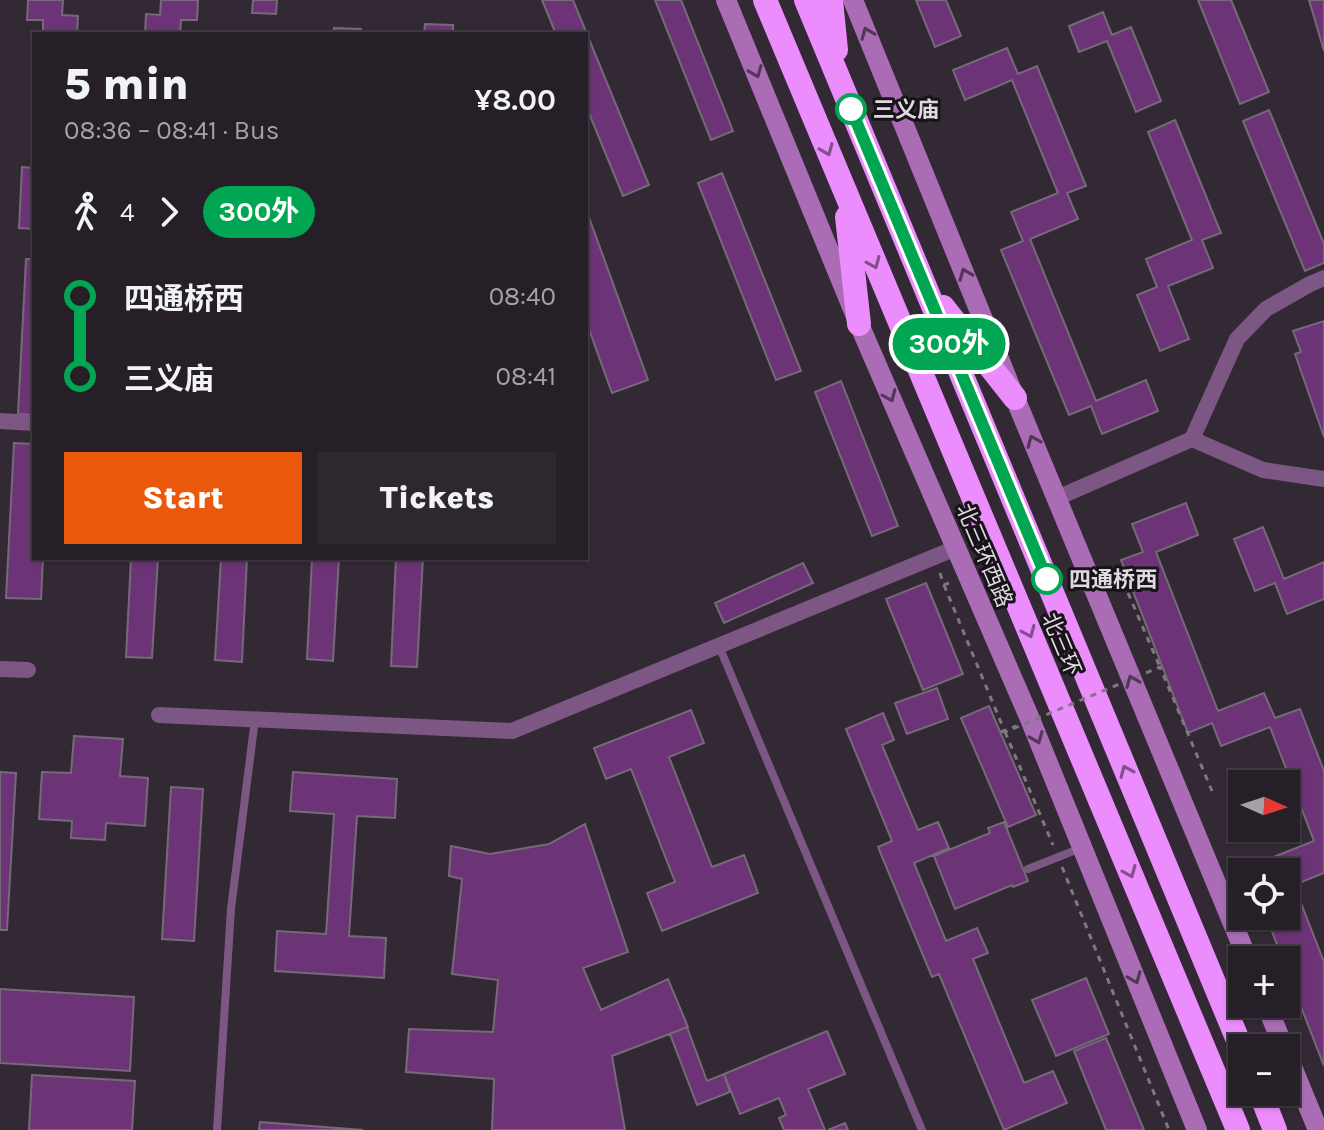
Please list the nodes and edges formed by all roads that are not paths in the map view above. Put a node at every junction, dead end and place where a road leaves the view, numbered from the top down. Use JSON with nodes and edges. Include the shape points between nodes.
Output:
{"nodes":[{"id":1,"x":726,"y":0,"type":"edge"},
{"id":2,"x":765,"y":0,"type":"edge"},
{"id":3,"x":806,"y":0,"type":"edge"},
{"id":4,"x":831,"y":0,"type":"edge"},
{"id":5,"x":853,"y":0,"type":"edge"},
{"id":6,"x":839,"y":80,"type":"junction"},
{"id":7,"x":844,"y":191,"type":"junction"},
{"id":8,"x":1324,"y":278,"type":"edge"},
{"id":9,"x":924,"y":284,"type":"junction"},
{"id":10,"x":859,"y":324,"type":"junction"},
{"id":11,"x":1015,"y":398,"type":"junction"},
{"id":12,"x":0,"y":421,"type":"edge"},
{"id":13,"x":32,"y":423,"type":"edge"},
{"id":14,"x":1192,"y":439,"type":"junction"},
{"id":15,"x":1324,"y":479,"type":"edge"},
{"id":16,"x":1057,"y":498,"type":"junction"},
{"id":17,"x":956,"y":548,"type":"junction"},
{"id":18,"x":719,"y":646,"type":"junction"},
{"id":19,"x":0,"y":669,"type":"edge"},
{"id":20,"x":28,"y":670,"type":"dead end"},
{"id":21,"x":159,"y":715,"type":"dead end"},
{"id":22,"x":255,"y":719,"type":"junction"},
{"id":23,"x":1082,"y":847,"type":"junction"},
{"id":24,"x":1028,"y":869,"type":"dead end"},
{"id":25,"x":1242,"y":946,"type":"edge"},
{"id":26,"x":1235,"y":1034,"type":"edge"},
{"id":27,"x":1300,"y":1086,"type":"edge"},
{"id":28,"x":1266,"y":1106,"type":"edge"},
{"id":29,"x":217,"y":1130,"type":"edge"},
{"id":30,"x":922,"y":1130,"type":"edge"},
{"id":31,"x":1197,"y":1130,"type":"edge"},
{"id":32,"x":1238,"y":1130,"type":"edge"},
{"id":33,"x":1275,"y":1130,"type":"edge"},
{"id":34,"x":1318,"y":1130,"type":"edge"}],
"edges":[{"from":1,"to":10,"type":"street","name":"北三环西路","one_way":true},
{"from":2,"to":7,"type":"highway","name":"北三环","one_way":true},
{"from":3,"to":6,"type":"highway","name":"北三环"},
{"from":4,"to":6,"type":"highway"},
{"from":11,"to":5,"type":"street","one_way":true},
{"from":6,"to":9,"type":"highway","name":"北三环"},
{"from":7,"to":10,"type":"highway"},
{"from":7,"to":32,"type":"highway","name":"北三环","one_way":true},
{"from":8,"to":14,"type":"street","via":[[1266,309],[1237,339]]},
{"from":9,"to":11,"type":"highway"},
{"from":26,"to":9,"type":"highway","name":"北三环","one_way":true},
{"from":10,"to":17,"type":"street","name":"北三环西路","one_way":true,"via":[[867,354]]},
{"from":16,"to":11,"type":"street","one_way":true},
{"from":12,"to":13,"type":"street"},
{"from":14,"to":15,"type":"street","via":[[1263,470]]},
{"from":14,"to":16,"type":"street"},
{"from":25,"to":16,"type":"street","one_way":true},
{"from":17,"to":18,"type":"street"},
{"from":17,"to":23,"type":"street","name":"北三环西路","one_way":true},
{"from":18,"to":22,"type":"street","via":[[512,731]]},
{"from":18,"to":30,"type":"lane"},
{"from":19,"to":20,"type":"street"},
{"from":21,"to":22,"type":"street"},
{"from":22,"to":29,"type":"lane","via":[[231,909]]},
{"from":23,"to":24,"type":"lane"},
{"from":23,"to":31,"type":"street","name":"北三环西路","one_way":true},
{"from":27,"to":34,"type":"street"},
{"from":28,"to":33,"type":"highway"}]}
